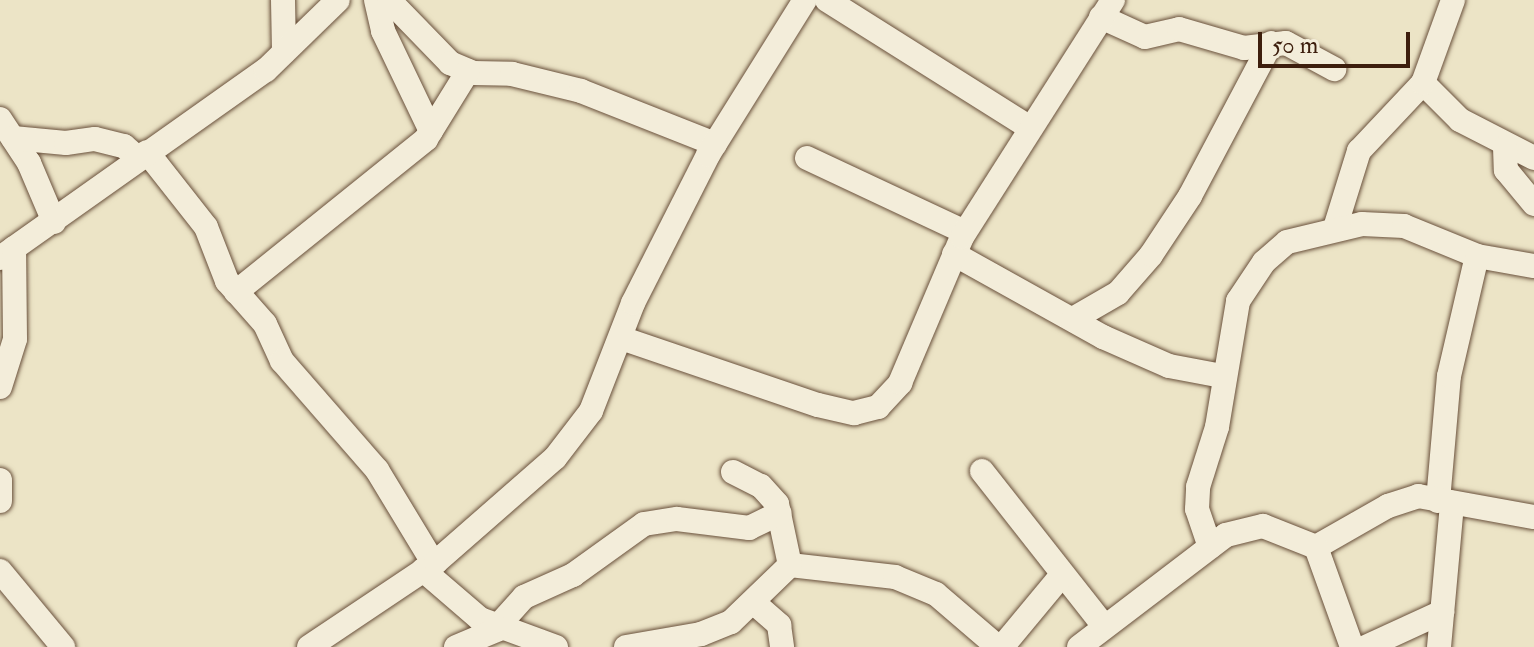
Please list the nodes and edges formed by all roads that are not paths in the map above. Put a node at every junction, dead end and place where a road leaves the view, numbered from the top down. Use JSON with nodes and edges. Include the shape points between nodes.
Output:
{"nodes":[{"id":1,"x":283,"y":0,"type":"edge"},
{"id":2,"x":338,"y":0,"type":"edge"},
{"id":3,"x":376,"y":0,"type":"edge"},
{"id":4,"x":389,"y":0,"type":"edge"},
{"id":5,"x":805,"y":0,"type":"edge"},
{"id":6,"x":827,"y":0,"type":"edge"},
{"id":7,"x":1453,"y":0,"type":"edge"},
{"id":8,"x":1107,"y":8,"type":"edge"},
{"id":9,"x":1271,"y":43,"type":"junction"},
{"id":10,"x":284,"y":52,"type":"junction"},
{"id":11,"x":1334,"y":69,"type":"dead end"},
{"id":12,"x":468,"y":71,"type":"junction"},
{"id":13,"x":1423,"y":83,"type":"junction"},
{"id":14,"x":4,"y":126,"type":"edge"},
{"id":15,"x":1030,"y":128,"type":"junction"},
{"id":16,"x":431,"y":131,"type":"junction"},
{"id":17,"x":715,"y":144,"type":"junction"},
{"id":18,"x":1505,"y":147,"type":"junction"},
{"id":19,"x":143,"y":155,"type":"junction"},
{"id":20,"x":807,"y":158,"type":"dead end"},
{"id":21,"x":1534,"y":158,"type":"edge"},
{"id":22,"x":1534,"y":204,"type":"edge"},
{"id":23,"x":54,"y":222,"type":"junction"},
{"id":24,"x":1335,"y":228,"type":"junction"},
{"id":25,"x":965,"y":232,"type":"junction"},
{"id":26,"x":7,"y":253,"type":"edge"},
{"id":27,"x":954,"y":254,"type":"junction"},
{"id":28,"x":1477,"y":256,"type":"junction"},
{"id":29,"x":1534,"y":266,"type":"edge"},
{"id":30,"x":236,"y":292,"type":"junction"},
{"id":31,"x":1073,"y":319,"type":"junction"},
{"id":32,"x":621,"y":338,"type":"junction"},
{"id":33,"x":1222,"y":376,"type":"junction"},
{"id":34,"x":1,"y":383,"type":"edge"},
{"id":35,"x":982,"y":471,"type":"dead end"},
{"id":36,"x":733,"y":472,"type":"dead end"},
{"id":37,"x":0,"y":480,"type":"edge"},
{"id":38,"x":0,"y":501,"type":"edge"},
{"id":39,"x":1445,"y":502,"type":"junction"},
{"id":40,"x":780,"y":513,"type":"junction"},
{"id":41,"x":1534,"y":517,"type":"edge"},
{"id":42,"x":1210,"y":547,"type":"junction"},
{"id":43,"x":1316,"y":547,"type":"junction"},
{"id":44,"x":790,"y":565,"type":"junction"},
{"id":45,"x":429,"y":567,"type":"junction"},
{"id":46,"x":0,"y":571,"type":"edge"},
{"id":47,"x":1061,"y":576,"type":"junction"},
{"id":48,"x":753,"y":602,"type":"junction"},
{"id":49,"x":1442,"y":612,"type":"junction"},
{"id":50,"x":1104,"y":626,"type":"junction"},
{"id":51,"x":498,"y":628,"type":"junction"},
{"id":52,"x":540,"y":645,"type":"edge"},
{"id":53,"x":63,"y":647,"type":"edge"},
{"id":54,"x":309,"y":647,"type":"edge"},
{"id":55,"x":456,"y":647,"type":"edge"},
{"id":56,"x":626,"y":647,"type":"edge"},
{"id":57,"x":782,"y":647,"type":"edge"},
{"id":58,"x":1000,"y":647,"type":"edge"},
{"id":59,"x":1079,"y":647,"type":"edge"},
{"id":60,"x":1352,"y":647,"type":"edge"},
{"id":61,"x":1366,"y":647,"type":"edge"},
{"id":62,"x":1439,"y":647,"type":"edge"}],
"edges":[{"from":1,"to":10,"type":"street"},
{"from":2,"to":10,"type":"street"},
{"from":3,"to":16,"type":"street","via":[[383,31]]},
{"from":4,"to":12,"type":"street","via":[[450,63]]},
{"from":5,"to":17,"type":"street"},
{"from":6,"to":15,"type":"street"},
{"from":7,"to":13,"type":"street"},
{"from":8,"to":9,"type":"street","via":[[1145,37],[1179,29],[1244,48]]},
{"from":8,"to":15,"type":"street"},
{"from":9,"to":11,"type":"street","via":[[1302,49]]},
{"from":9,"to":31,"type":"street","via":[[1190,196],[1151,255],[1118,293]]},
{"from":10,"to":19,"type":"street"},
{"from":12,"to":16,"type":"street"},
{"from":12,"to":17,"type":"street","via":[[539,79],[581,91]]},
{"from":13,"to":18,"type":"street","via":[[1460,120]]},
{"from":13,"to":24,"type":"street","via":[[1359,151]]},
{"from":14,"to":19,"type":"street","via":[[104,140]]},
{"from":14,"to":23,"type":"street"},
{"from":15,"to":25,"type":"street"},
{"from":16,"to":30,"type":"street","via":[[392,169]]},
{"from":17,"to":32,"type":"street","via":[[633,303]]},
{"from":18,"to":21,"type":"street"},
{"from":18,"to":22,"type":"street","via":[[1506,170]]},
{"from":19,"to":23,"type":"street"},
{"from":19,"to":30,"type":"street","via":[[206,227],[218,265]]},
{"from":20,"to":25,"type":"street"},
{"from":23,"to":26,"type":"street"},
{"from":24,"to":28,"type":"street","via":[[1404,226]]},
{"from":24,"to":33,"type":"street","via":[[1287,242],[1264,262],[1238,301]]},
{"from":25,"to":27,"type":"street"},
{"from":26,"to":34,"type":"street","via":[[15,339]]},
{"from":27,"to":31,"type":"street"},
{"from":27,"to":32,"type":"street","via":[[900,383],[878,407],[854,413],[818,405]]},
{"from":28,"to":29,"type":"street"},
{"from":28,"to":39,"type":"street","via":[[1449,376]]},
{"from":30,"to":45,"type":"street","via":[[265,324],[282,361],[377,470]]},
{"from":31,"to":33,"type":"street","via":[[1169,366]]},
{"from":32,"to":45,"type":"street","via":[[591,411],[555,458]]},
{"from":33,"to":42,"type":"street","via":[[1217,427],[1198,487],[1197,509]]},
{"from":35,"to":47,"type":"street"},
{"from":36,"to":40,"type":"street","via":[[761,486]]},
{"from":37,"to":38,"type":"street"},
{"from":39,"to":41,"type":"street"},
{"from":39,"to":43,"type":"street","via":[[1418,496],[1388,506]]},
{"from":39,"to":49,"type":"street"},
{"from":40,"to":44,"type":"street"},
{"from":40,"to":51,"type":"street","via":[[749,528],[677,519],[644,524],[573,575],[524,597]]},
{"from":42,"to":43,"type":"street","via":[[1242,528],[1263,526]]},
{"from":42,"to":50,"type":"street"},
{"from":43,"to":60,"type":"street"},
{"from":44,"to":48,"type":"street"},
{"from":44,"to":58,"type":"street","via":[[895,577],[936,594]]},
{"from":45,"to":51,"type":"street"},
{"from":45,"to":54,"type":"street"},
{"from":46,"to":53,"type":"street"},
{"from":47,"to":50,"type":"street"},
{"from":47,"to":58,"type":"street"},
{"from":48,"to":56,"type":"street","via":[[731,622],[701,634]]},
{"from":48,"to":57,"type":"street","via":[[779,625]]},
{"from":49,"to":61,"type":"street"},
{"from":49,"to":62,"type":"street"},
{"from":50,"to":59,"type":"street"},
{"from":51,"to":52,"type":"street"},
{"from":51,"to":55,"type":"street"}]}
